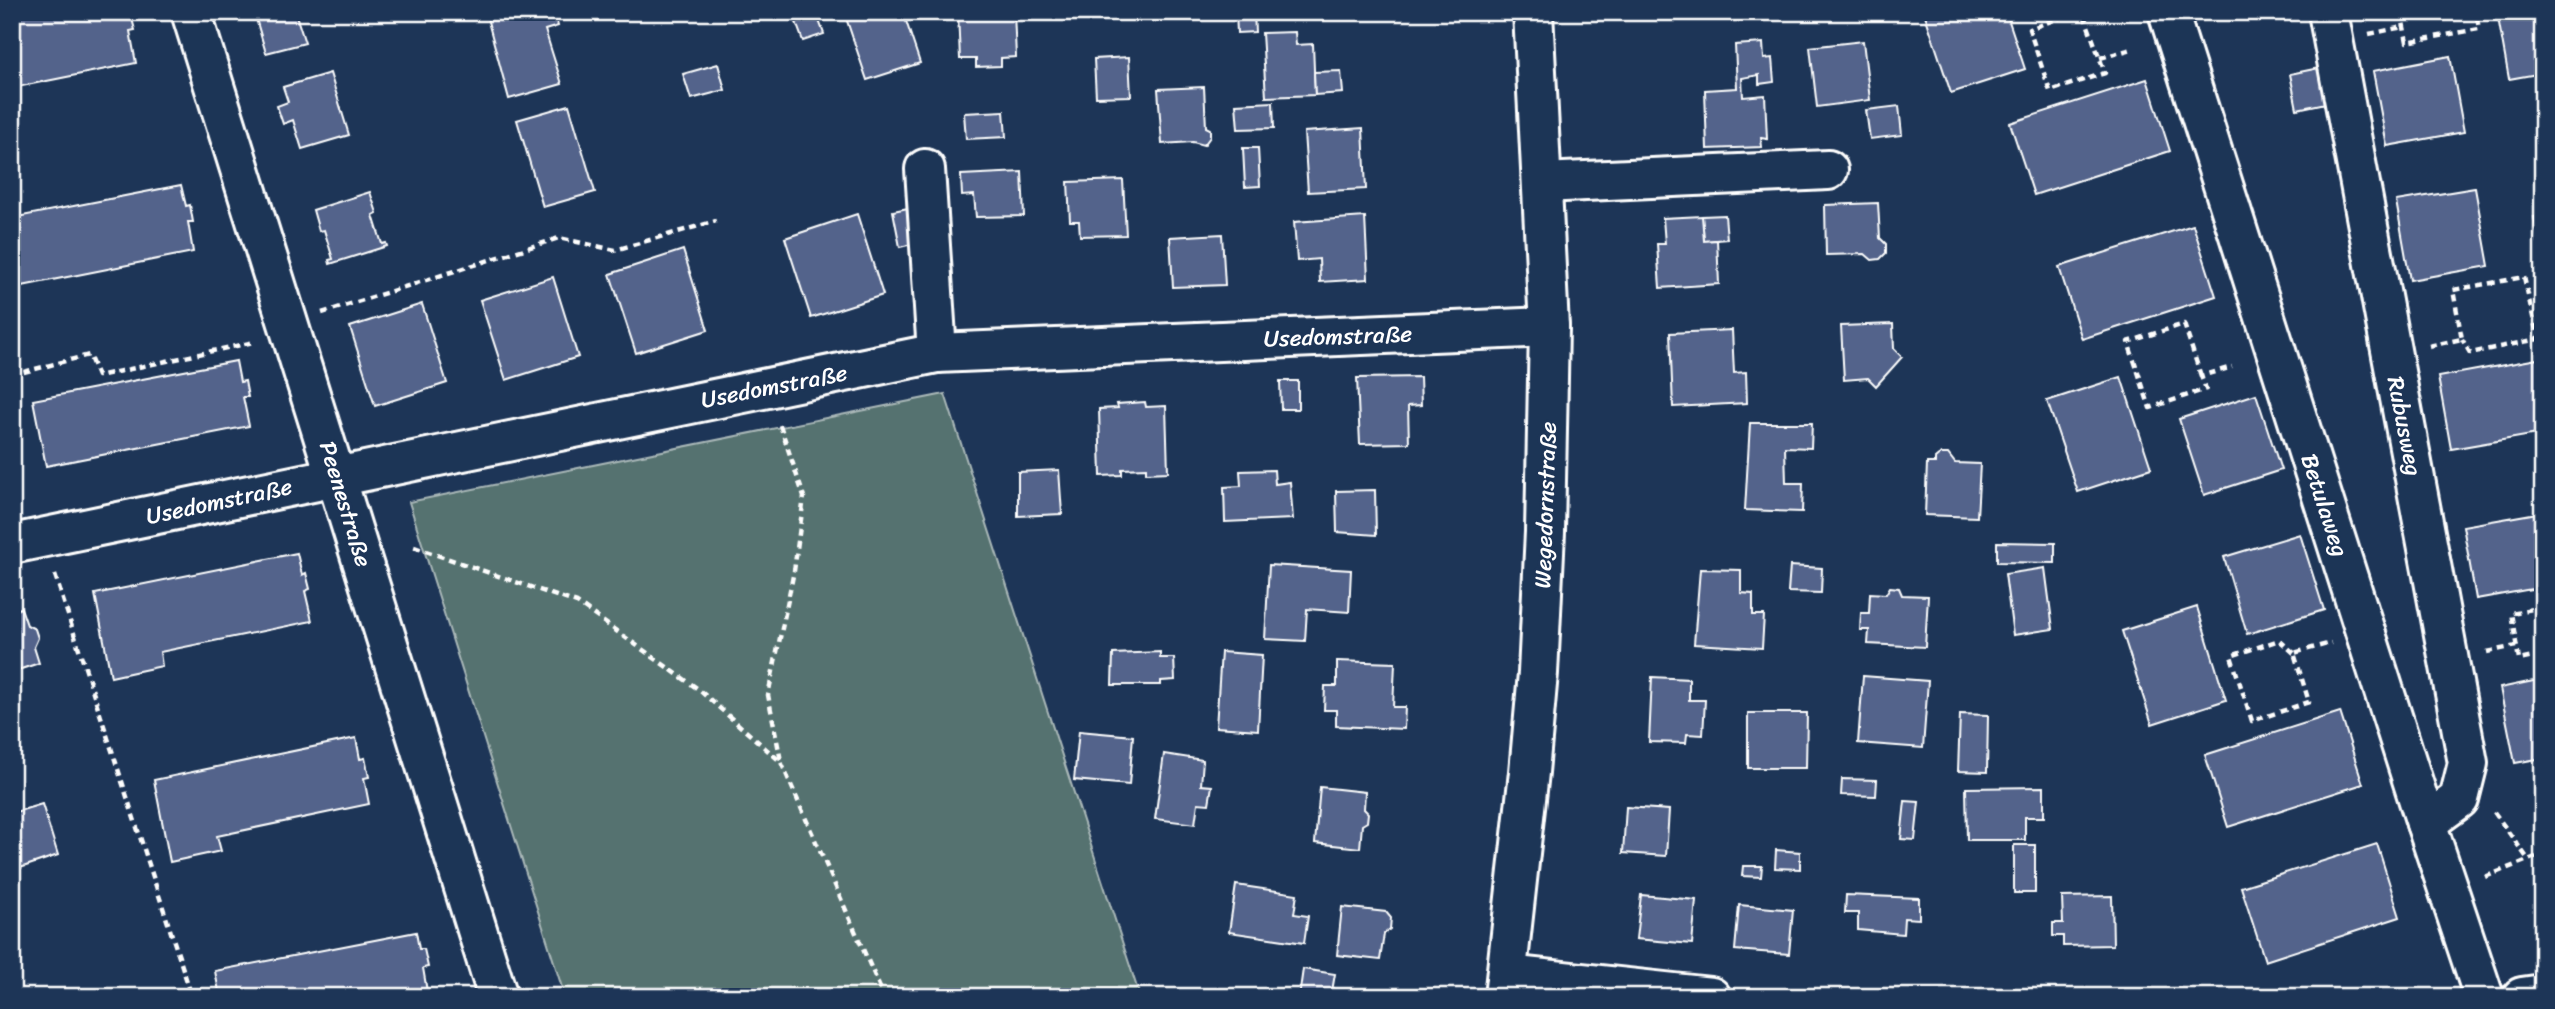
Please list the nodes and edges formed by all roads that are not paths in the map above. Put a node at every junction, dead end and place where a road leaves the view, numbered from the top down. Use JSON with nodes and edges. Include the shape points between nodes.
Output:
{"nodes":[{"id":1,"x":191,"y":12,"type":"edge"},
{"id":2,"x":1533,"y":12,"type":"edge"},
{"id":3,"x":2168,"y":12,"type":"edge"},
{"id":4,"x":2328,"y":12,"type":"edge"},
{"id":5,"x":925,"y":169,"type":"dead end"},
{"id":6,"x":1828,"y":170,"type":"dead end"},
{"id":7,"x":1542,"y":183,"type":"junction"},
{"id":8,"x":1549,"y":327,"type":"junction"},
{"id":9,"x":937,"y":354,"type":"junction"},
{"id":10,"x":337,"y":477,"type":"junction"},
{"id":11,"x":12,"y":544,"type":"edge"},
{"id":12,"x":2426,"y":822,"type":"junction"},
{"id":13,"x":1506,"y":986,"type":"edge"},
{"id":14,"x":2543,"y":993,"type":"edge"},
{"id":15,"x":498,"y":997,"type":"edge"},
{"id":16,"x":1711,"y":997,"type":"edge"},
{"id":17,"x":2484,"y":997,"type":"edge"},
{"id":18,"x":2522,"y":997,"type":"edge"}],
"edges":[{"from":1,"to":10,"type":"street","name":"Peenestraße"},
{"from":2,"to":7,"type":"street","name":"Wegedornstraße"},
{"from":3,"to":12,"type":"street","name":"Betulaweg"},
{"from":4,"to":12,"type":"street","name":"Rubusweg","via":[[2468,763],[2459,799]]},
{"from":5,"to":9,"type":"street"},
{"from":6,"to":7,"type":"street"},
{"from":7,"to":8,"type":"street","name":"Wegedornstraße"},
{"from":8,"to":9,"type":"street","name":"Usedomstraße"},
{"from":8,"to":13,"type":"street","name":"Wegedornstraße","via":[[1538,673]]},
{"from":9,"to":10,"type":"street","name":"Usedomstraße"},
{"from":10,"to":11,"type":"street","name":"Usedomstraße"},
{"from":10,"to":15,"type":"street","name":"Peenestraße"},
{"from":12,"to":17,"type":"street","name":"Betulaweg"},
{"from":13,"to":16,"type":"street"},
{"from":14,"to":18,"type":"street"}]}
